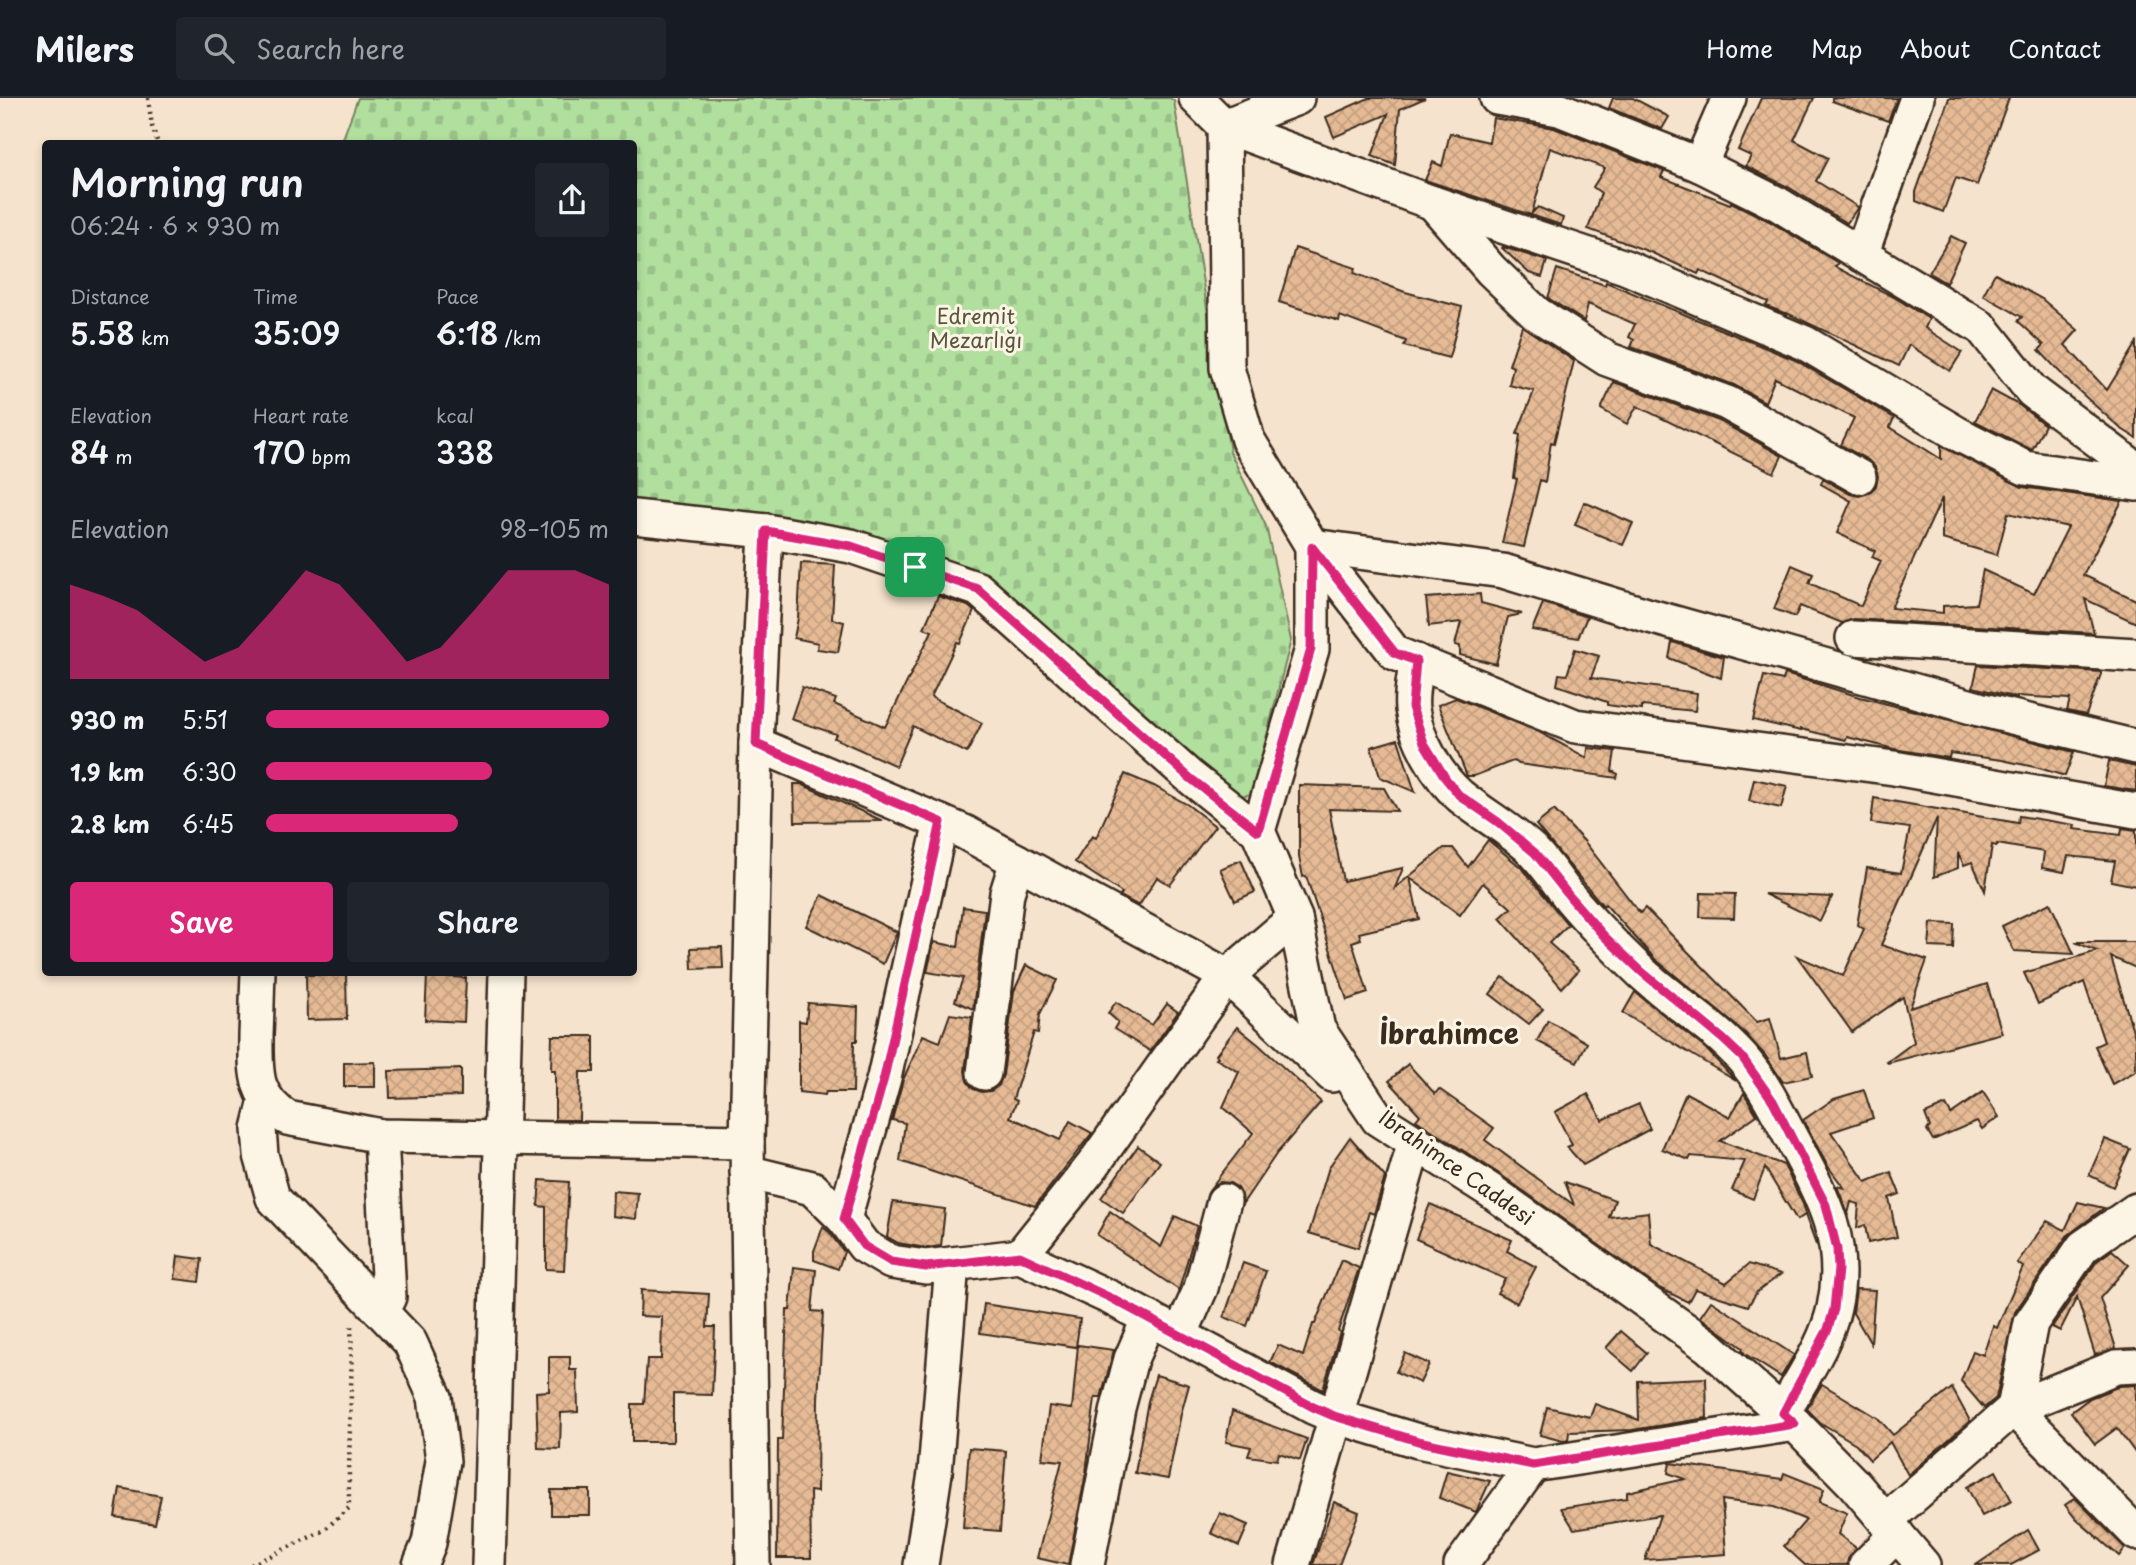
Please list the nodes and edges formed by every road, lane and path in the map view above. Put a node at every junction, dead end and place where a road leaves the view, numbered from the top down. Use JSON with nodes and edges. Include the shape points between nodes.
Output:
{"nodes":[{"id":1,"x":148,"y":98,"type":"edge"},
{"id":2,"x":1196,"y":98,"type":"edge"},
{"id":3,"x":1297,"y":98,"type":"edge"},
{"id":4,"x":1497,"y":98,"type":"edge"},
{"id":5,"x":1728,"y":98,"type":"edge"},
{"id":6,"x":1917,"y":98,"type":"edge"},
{"id":7,"x":1224,"y":126,"type":"junction"},
{"id":8,"x":157,"y":140,"type":"edge"},
{"id":9,"x":1700,"y":165,"type":"junction"},
{"id":10,"x":1433,"y":204,"type":"junction"},
{"id":11,"x":1861,"y":256,"type":"junction"},
{"id":12,"x":2136,"y":469,"type":"edge"},
{"id":13,"x":1858,"y":477,"type":"dead end"},
{"id":14,"x":2136,"y":484,"type":"edge"},
{"id":15,"x":637,"y":517,"type":"edge"},
{"id":16,"x":766,"y":531,"type":"junction"},
{"id":17,"x":1312,"y":547,"type":"junction"},
{"id":18,"x":1853,"y":638,"type":"dead end"},
{"id":19,"x":2136,"y":655,"type":"edge"},
{"id":20,"x":1416,"y":661,"type":"junction"},
{"id":21,"x":756,"y":744,"type":"junction"},
{"id":22,"x":2136,"y":747,"type":"edge"},
{"id":23,"x":2136,"y":811,"type":"edge"},
{"id":24,"x":941,"y":822,"type":"junction"},
{"id":25,"x":1258,"y":831,"type":"junction"},
{"id":26,"x":1017,"y":861,"type":"junction"},
{"id":27,"x":1295,"y":918,"type":"junction"},
{"id":28,"x":258,"y":976,"type":"edge"},
{"id":29,"x":506,"y":976,"type":"edge"},
{"id":30,"x":1227,"y":976,"type":"junction"},
{"id":31,"x":984,"y":1073,"type":"dead end"},
{"id":32,"x":266,"y":1100,"type":"junction"},
{"id":33,"x":1378,"y":1119,"type":"junction"},
{"id":34,"x":382,"y":1136,"type":"junction"},
{"id":35,"x":502,"y":1138,"type":"junction"},
{"id":36,"x":1415,"y":1142,"type":"junction"},
{"id":37,"x":747,"y":1157,"type":"junction"},
{"id":38,"x":1224,"y":1201,"type":"dead end"},
{"id":39,"x":2136,"y":1210,"type":"edge"},
{"id":40,"x":844,"y":1219,"type":"junction"},
{"id":41,"x":1020,"y":1256,"type":"junction"},
{"id":42,"x":952,"y":1264,"type":"junction"},
{"id":43,"x":349,"y":1277,"type":"junction"},
{"id":44,"x":381,"y":1311,"type":"junction"},
{"id":45,"x":1149,"y":1318,"type":"junction"},
{"id":46,"x":1180,"y":1335,"type":"junction"},
{"id":47,"x":2136,"y":1366,"type":"edge"},
{"id":48,"x":2014,"y":1408,"type":"junction"},
{"id":49,"x":1334,"y":1416,"type":"junction"},
{"id":50,"x":1789,"y":1418,"type":"junction"},
{"id":51,"x":1533,"y":1465,"type":"junction"},
{"id":52,"x":1891,"y":1527,"type":"junction"},
{"id":53,"x":2136,"y":1533,"type":"edge"},
{"id":54,"x":251,"y":1565,"type":"edge"},
{"id":55,"x":420,"y":1565,"type":"edge"},
{"id":56,"x":489,"y":1565,"type":"edge"},
{"id":57,"x":752,"y":1565,"type":"edge"},
{"id":58,"x":921,"y":1565,"type":"edge"},
{"id":59,"x":1087,"y":1565,"type":"edge"},
{"id":60,"x":1293,"y":1565,"type":"edge"},
{"id":61,"x":1461,"y":1565,"type":"edge"},
{"id":62,"x":1866,"y":1565,"type":"edge"},
{"id":63,"x":1923,"y":1565,"type":"edge"}],
"edges":[{"from":1,"to":8,"type":"path"},
{"from":2,"to":7,"type":"street"},
{"from":3,"to":7,"type":"street"},
{"from":4,"to":9,"type":"street","via":[[1559,109]]},
{"from":5,"to":9,"type":"street"},
{"from":6,"to":11,"type":"street"},
{"from":7,"to":10,"type":"street"},
{"from":7,"to":17,"type":"street","via":[[1227,368],[1248,440]]},
{"from":9,"to":11,"type":"street","via":[[1777,204]]},
{"from":10,"to":13,"type":"street","via":[[1500,279],[1537,314],[1572,337],[1608,359],[1727,403]]},
{"from":10,"to":14,"type":"street","via":[[1625,267],[1805,343],[1958,435],[2025,468]]},
{"from":11,"to":12,"type":"street","via":[[1982,328],[2032,391]]},
{"from":15,"to":16,"type":"street"},
{"from":16,"to":21,"type":"street"},
{"from":16,"to":25,"type":"street","via":[[851,546],[978,589],[1190,778]]},
{"from":17,"to":20,"type":"street","via":[[1395,653]]},
{"from":17,"to":22,"type":"street","via":[[1503,571],[1979,709]]},
{"from":17,"to":25,"type":"street","via":[[1311,649]]},
{"from":18,"to":19,"type":"street"},
{"from":20,"to":23,"type":"street","via":[[1575,726],[1894,768]]},
{"from":20,"to":50,"type":"street","via":[[1412,707],[1424,743],[1446,779],[1459,795],[1535,853],[1604,936],[1742,1057],[1773,1101],[1826,1205],[1837,1249],[1834,1309]]},
{"from":21,"to":24,"type":"street"},
{"from":21,"to":37,"type":"street"},
{"from":24,"to":26,"type":"street"},
{"from":24,"to":40,"type":"street","via":[[884,1078]]},
{"from":25,"to":27,"type":"street","name":"İbrahimce Caddesi"},
{"from":26,"to":30,"type":"street"},
{"from":26,"to":31,"type":"street","via":[[1007,893]]},
{"from":27,"to":30,"type":"street"},
{"from":27,"to":33,"type":"street","name":"İbrahimce Caddesi","via":[[1318,1029]]},
{"from":28,"to":32,"type":"street","via":[[255,1066]]},
{"from":29,"to":35,"type":"street"},
{"from":30,"to":33,"type":"street"},
{"from":30,"to":41,"type":"street","via":[[1093,1165]]},
{"from":32,"to":34,"type":"street","via":[[287,1118]]},
{"from":32,"to":43,"type":"street","via":[[259,1129],[273,1198]]},
{"from":33,"to":36,"type":"street","name":"İbrahimce Caddesi"},
{"from":34,"to":35,"type":"street"},
{"from":34,"to":44,"type":"street","via":[[389,1297]]},
{"from":35,"to":37,"type":"street"},
{"from":35,"to":56,"type":"street"},
{"from":36,"to":49,"type":"street"},
{"from":36,"to":50,"type":"street","name":"İbrahimce Caddesi","via":[[1708,1346]]},
{"from":37,"to":40,"type":"street","via":[[812,1188]]},
{"from":37,"to":57,"type":"street"},
{"from":38,"to":46,"type":"street","via":[[1201,1288]]},
{"from":39,"to":48,"type":"street","via":[[2083,1247],[2031,1324]]},
{"from":40,"to":42,"type":"street","via":[[864,1246],[891,1262],[926,1267]]},
{"from":41,"to":42,"type":"street"},
{"from":41,"to":45,"type":"street"},
{"from":42,"to":58,"type":"street","via":[[934,1474]]},
{"from":43,"to":44,"type":"street"},
{"from":43,"to":54,"type":"path","via":[[353,1374],[349,1508],[323,1531]]},
{"from":44,"to":55,"type":"street","via":[[410,1342],[435,1397],[443,1461],[429,1543]]},
{"from":45,"to":46,"type":"street"},
{"from":45,"to":59,"type":"street","via":[[1131,1359],[1118,1408]]},
{"from":46,"to":49,"type":"street"},
{"from":47,"to":48,"type":"street","via":[[2116,1367]]},
{"from":48,"to":52,"type":"street"},
{"from":48,"to":53,"type":"street"},
{"from":49,"to":51,"type":"street","via":[[1418,1441]]},
{"from":49,"to":60,"type":"street"},
{"from":50,"to":51,"type":"street"},
{"from":50,"to":52,"type":"street","name":"İbrahimce Caddesi"},
{"from":51,"to":61,"type":"street"},
{"from":52,"to":62,"type":"street"},
{"from":52,"to":63,"type":"street","name":"İbrahimce Caddesi"}]}
